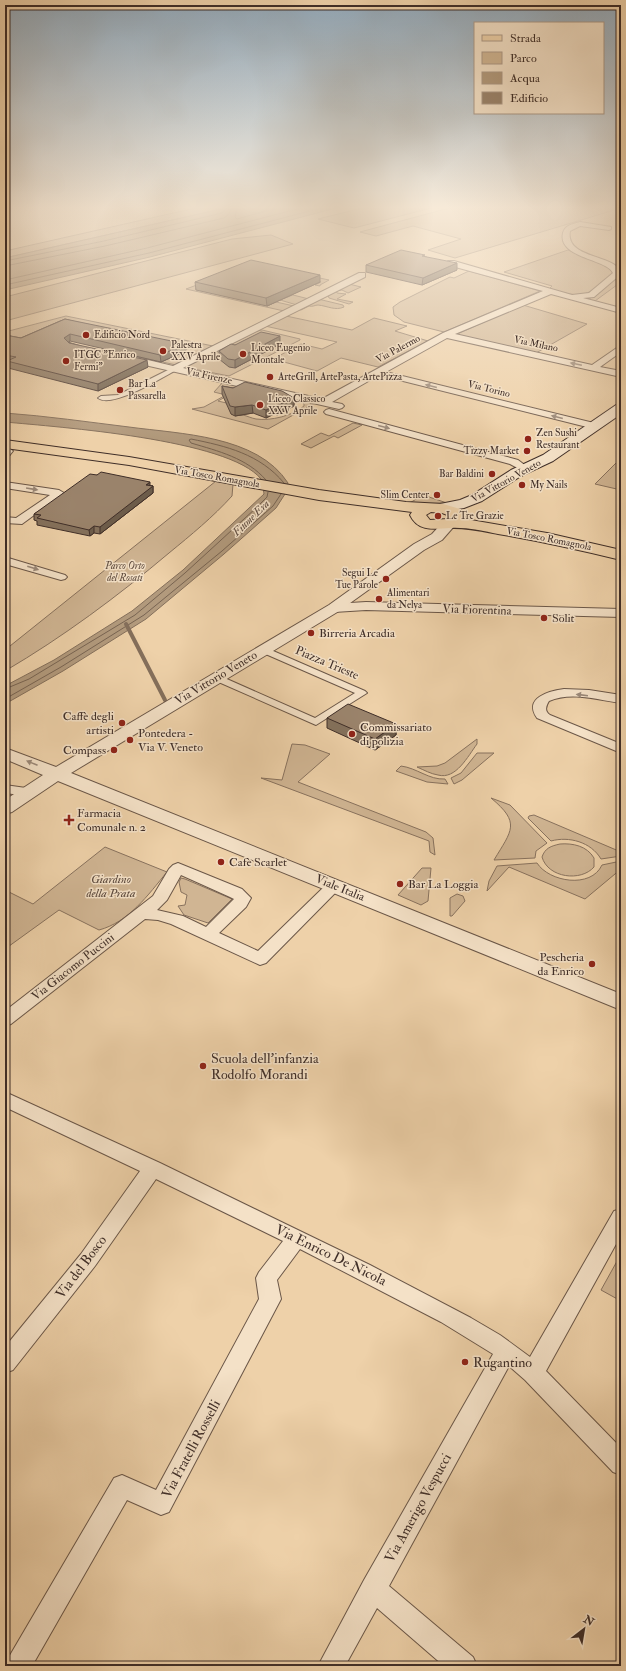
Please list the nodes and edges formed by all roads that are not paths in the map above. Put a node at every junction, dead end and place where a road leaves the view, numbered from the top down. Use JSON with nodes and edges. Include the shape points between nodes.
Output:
{"nodes":[{"id":1,"x":342,"y":285,"type":"edge"},
{"id":2,"x":529,"y":285,"type":"edge"},
{"id":3,"x":604,"y":285,"type":"edge"},
{"id":4,"x":550,"y":291,"type":"junction"},
{"id":5,"x":561,"y":294,"type":"junction"},
{"id":6,"x":593,"y":294,"type":"junction"},
{"id":7,"x":589,"y":302,"type":"junction"},
{"id":8,"x":609,"y":308,"type":"junction"},
{"id":9,"x":621,"y":311,"type":"edge"},
{"id":10,"x":446,"y":336,"type":"junction"},
{"id":11,"x":621,"y":348,"type":"edge"},
{"id":12,"x":118,"y":356,"type":"edge"},
{"id":13,"x":176,"y":368,"type":"junction"},
{"id":14,"x":593,"y":368,"type":"junction"},
{"id":15,"x":377,"y":372,"type":"junction"},
{"id":16,"x":621,"y":374,"type":"edge"},
{"id":17,"x":101,"y":398,"type":"dead end"},
{"id":18,"x":339,"y":406,"type":"dead end"},
{"id":19,"x":326,"y":407,"type":"junction"},
{"id":20,"x":621,"y":408,"type":"edge"},
{"id":21,"x":595,"y":426,"type":"junction"},
{"id":22,"x":6,"y":450,"type":"edge"},
{"id":23,"x":548,"y":458,"type":"junction"},
{"id":24,"x":526,"y":469,"type":"junction"},
{"id":25,"x":5,"y":485,"type":"edge"},
{"id":26,"x":319,"y":494,"type":"junction"},
{"id":27,"x":429,"y":515,"type":"junction"},
{"id":28,"x":454,"y":519,"type":"junction"},
{"id":29,"x":5,"y":520,"type":"edge"},
{"id":30,"x":419,"y":547,"type":"junction"},
{"id":31,"x":621,"y":550,"type":"edge"},
{"id":32,"x":621,"y":555,"type":"edge"},
{"id":33,"x":5,"y":560,"type":"edge"},
{"id":34,"x":61,"y":577,"type":"dead end"},
{"id":35,"x":334,"y":608,"type":"junction"},
{"id":36,"x":621,"y":613,"type":"edge"},
{"id":37,"x":264,"y":650,"type":"junction"},
{"id":38,"x":217,"y":678,"type":"junction"},
{"id":39,"x":621,"y":699,"type":"edge"},
{"id":40,"x":621,"y":749,"type":"edge"},
{"id":41,"x":5,"y":753,"type":"edge"},
{"id":42,"x":59,"y":774,"type":"junction"},
{"id":43,"x":5,"y":789,"type":"edge"},
{"id":44,"x":28,"y":792,"type":"junction"},
{"id":45,"x":5,"y":808,"type":"edge"},
{"id":46,"x":334,"y":886,"type":"junction"},
{"id":47,"x":163,"y":896,"type":"junction"},
{"id":48,"x":141,"y":914,"type":"junction"},
{"id":49,"x":177,"y":920,"type":"junction"},
{"id":50,"x":207,"y":935,"type":"junction"},
{"id":51,"x":621,"y":1002,"type":"edge"},
{"id":52,"x":5,"y":1020,"type":"edge"},
{"id":53,"x":5,"y":1099,"type":"edge"},
{"id":54,"x":152,"y":1168,"type":"junction"},
{"id":55,"x":621,"y":1217,"type":"edge"},
{"id":56,"x":297,"y":1238,"type":"junction"},
{"id":57,"x":506,"y":1351,"type":"junction"},
{"id":58,"x":5,"y":1363,"type":"edge"},
{"id":59,"x":533,"y":1373,"type":"junction"},
{"id":60,"x":621,"y":1464,"type":"edge"},
{"id":61,"x":373,"y":1589,"type":"junction"},
{"id":62,"x":18,"y":1666,"type":"edge"},
{"id":63,"x":331,"y":1666,"type":"edge"},
{"id":64,"x":464,"y":1666,"type":"edge"}],
"edges":[{"from":1,"to":13,"type":"street"},
{"from":2,"to":4,"type":"street"},
{"from":3,"to":6,"type":"street"},
{"from":4,"to":5,"type":"street"},
{"from":4,"to":10,"type":"street","name":"Via Palermo"},
{"from":5,"to":6,"type":"street"},
{"from":5,"to":7,"type":"street"},
{"from":6,"to":7,"type":"street","via":[[586,298]]},
{"from":7,"to":8,"type":"street"},
{"from":7,"to":8,"type":"street","via":[[603,299],[604,305]]},
{"from":8,"to":9,"type":"street"},
{"from":14,"to":10,"type":"street","name":"Via Milano","one_way":true},
{"from":10,"to":15,"type":"street","name":"Via Palermo"},
{"from":11,"to":14,"type":"street"},
{"from":12,"to":13,"type":"street","name":"Via Firenze"},
{"from":13,"to":17,"type":"street","via":[[120,397]]},
{"from":13,"to":19,"type":"street","name":"Via Firenze"},
{"from":14,"to":16,"type":"street","name":"Via Milano"},
{"from":15,"to":19,"type":"street","name":"Via Palermo"},
{"from":21,"to":15,"type":"street","name":"Via Torino","one_way":true},
{"from":18,"to":19,"type":"street","name":"Via Firenze"},
{"from":19,"to":24,"type":"street","name":"Via Firenze","one_way":true,"via":[[514,462]]},
{"from":20,"to":21,"type":"main road","name":"Via Vittorio Veneto"},
{"from":21,"to":23,"type":"main road","name":"Via Vittorio Veneto"},
{"from":22,"to":26,"type":"main road","name":"Via Tosco Romagnola","via":[[81,454]]},
{"from":23,"to":24,"type":"main road","name":"Via Vittorio Veneto"},
{"from":23,"to":28,"type":"main road","name":"Via Vittorio Veneto","via":[[489,500]]},
{"from":24,"to":27,"type":"main road","name":"Via Vittorio Veneto","via":[[473,501]]},
{"from":25,"to":29,"type":"street","one_way":true,"via":[[59,493],[18,522]]},
{"from":26,"to":27,"type":"main road"},
{"from":26,"to":27,"type":"main road","name":"Via Tosco Romagnola","via":[[406,507]]},
{"from":27,"to":28,"type":"main road","via":[[451,511]]},
{"from":27,"to":30,"type":"street","name":"Via Vittorio Veneto","via":[[428,534]]},
{"from":28,"to":30,"type":"street","name":"Via Vittorio Veneto","via":[[437,537]]},
{"from":28,"to":31,"type":"main road","name":"Via Tosco Romagnola"},
{"from":28,"to":32,"type":"main road","name":"Via Tosco Romagnola"},
{"from":30,"to":35,"type":"street","name":"Via Vittorio Veneto"},
{"from":33,"to":34,"type":"street","one_way":true},
{"from":35,"to":36,"type":"street","name":"Via Fiorentina","via":[[366,606]]},
{"from":35,"to":37,"type":"street","name":"Via Vittorio Veneto"},
{"from":37,"to":38,"type":"street","name":"Via Vittorio Veneto"},
{"from":37,"to":38,"type":"street","name":"Piazza Trieste","via":[[362,693],[316,722]]},
{"from":38,"to":42,"type":"street","name":"Via Vittorio Veneto"},
{"from":39,"to":40,"type":"street","one_way":true,"via":[[556,692],[545,696],[539,706],[540,713],[545,718]]},
{"from":42,"to":41,"type":"street","one_way":true},
{"from":42,"to":44,"type":"street","name":"Via Vittorio Veneto"},
{"from":42,"to":46,"type":"street","name":"Viale Italia"},
{"from":43,"to":44,"type":"street"},
{"from":44,"to":45,"type":"street","name":"Via Vittorio Veneto"},
{"from":46,"to":50,"type":"street","via":[[260,959]]},
{"from":46,"to":51,"type":"street","name":"Viale Italia"},
{"from":47,"to":48,"type":"street","name":"Via Giacomo Puccini"},
{"from":47,"to":49,"type":"street","via":[[166,910]]},
{"from":47,"to":50,"type":"street","via":[[167,884],[178,868],[242,896],[240,903]]},
{"from":48,"to":49,"type":"street"},
{"from":48,"to":52,"type":"street","name":"Via Giacomo Puccini"},
{"from":49,"to":50,"type":"street"},
{"from":53,"to":54,"type":"street","name":"Via Enrico De Nicola"},
{"from":54,"to":56,"type":"street","name":"Via Enrico De Nicola"},
{"from":54,"to":58,"type":"street","name":"Via del Bosco","via":[[88,1260]]},
{"from":55,"to":59,"type":"street"},
{"from":56,"to":57,"type":"street","name":"Via Enrico De Nicola","via":[[455,1319]]},
{"from":56,"to":62,"type":"street","name":"Via Fratelli Rosselli","via":[[266,1278],[270,1299],[161,1504],[122,1486]]},
{"from":57,"to":59,"type":"street","name":"Via Enrico De Nicola"},
{"from":57,"to":61,"type":"street","name":"Via Amerigo Vespucci"},
{"from":59,"to":60,"type":"street","name":"Via Enrico De Nicola"},
{"from":61,"to":63,"type":"street","name":"Via Amerigo Vespucci"},
{"from":61,"to":64,"type":"street"}]}
